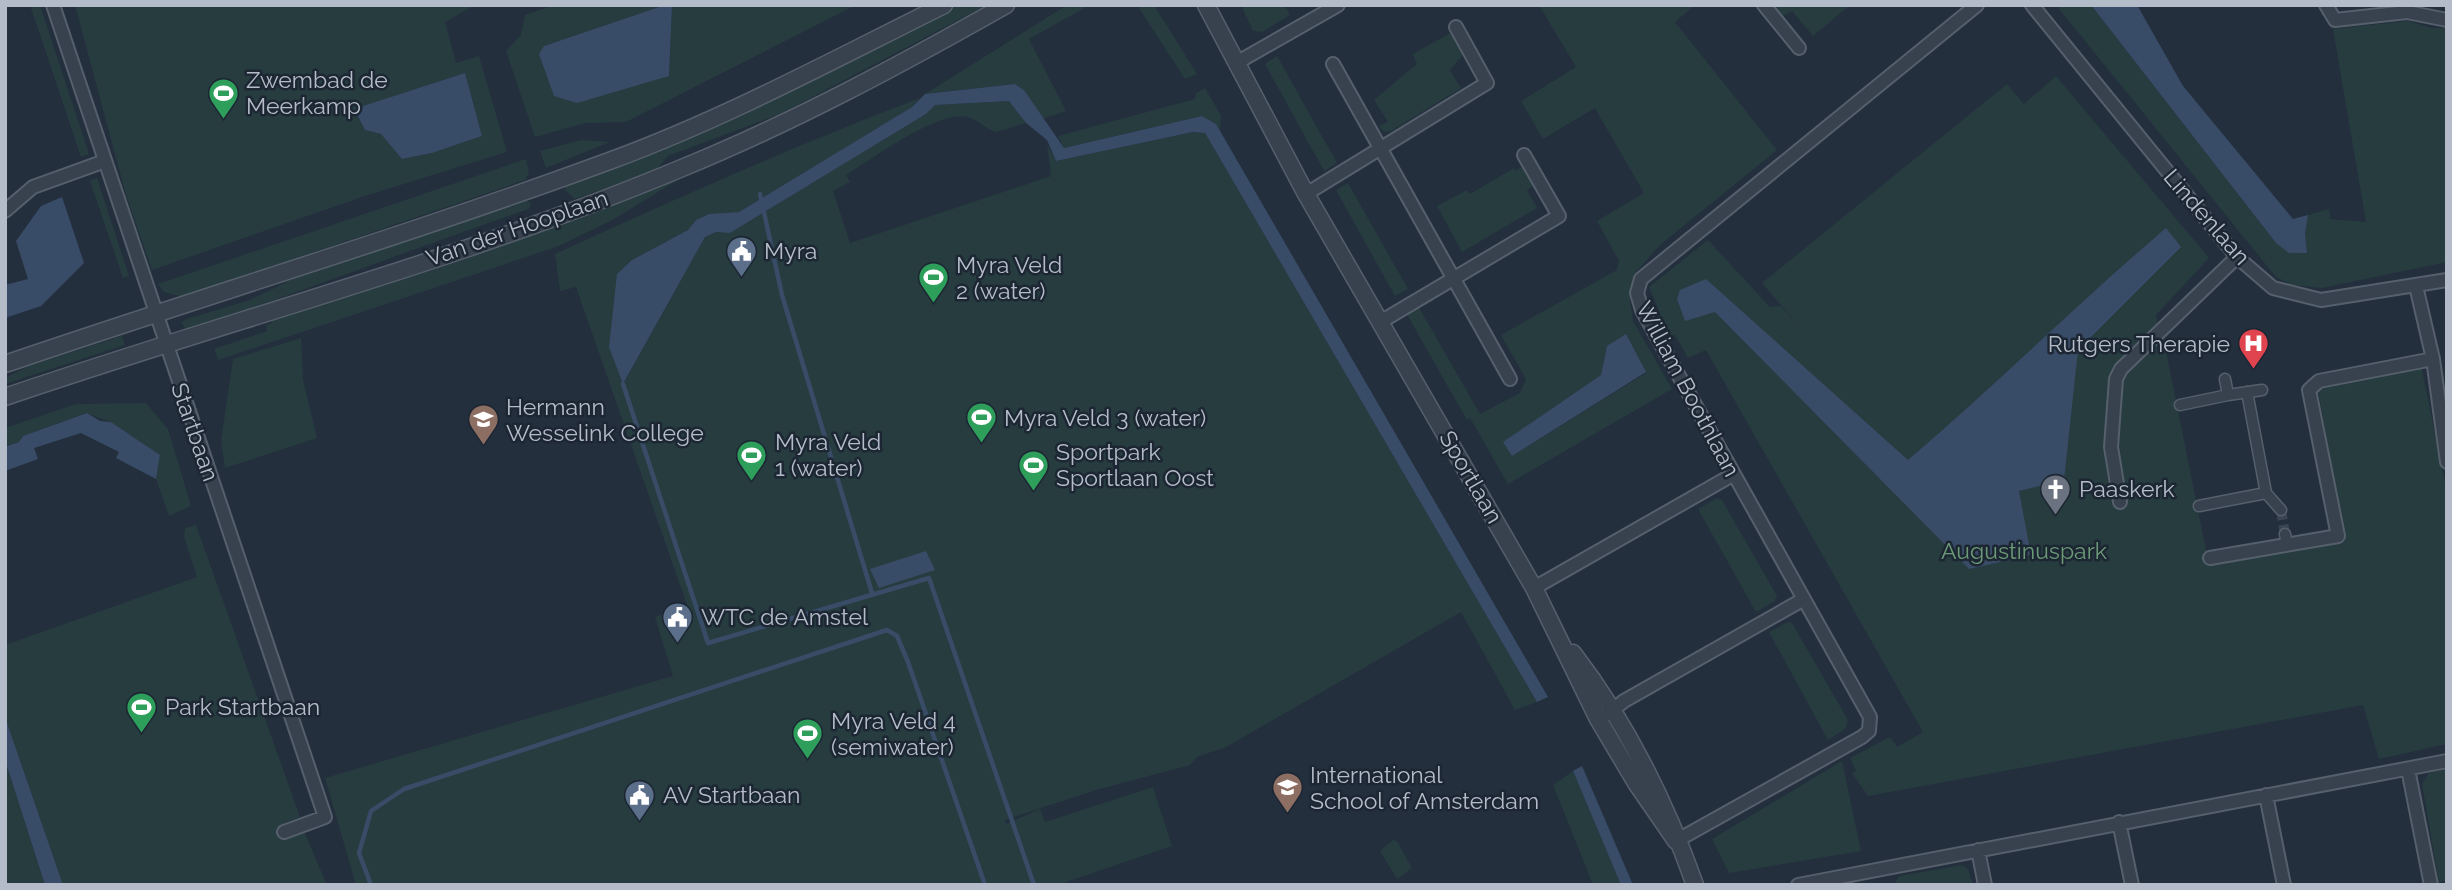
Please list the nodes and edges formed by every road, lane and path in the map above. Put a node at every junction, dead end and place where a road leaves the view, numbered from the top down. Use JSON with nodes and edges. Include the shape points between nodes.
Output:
{"nodes":[{"id":1,"x":54,"y":5,"type":"edge"},
{"id":2,"x":943,"y":5,"type":"edge"},
{"id":3,"x":1006,"y":5,"type":"edge"},
{"id":4,"x":1338,"y":5,"type":"edge"},
{"id":5,"x":1764,"y":5,"type":"edge"},
{"id":6,"x":1977,"y":5,"type":"edge"},
{"id":7,"x":2032,"y":5,"type":"edge"},
{"id":8,"x":2326,"y":5,"type":"edge"},
{"id":9,"x":1206,"y":7,"type":"edge"},
{"id":10,"x":2447,"y":20,"type":"edge"},
{"id":11,"x":1457,"y":27,"type":"dead end"},
{"id":12,"x":1800,"y":48,"type":"dead end"},
{"id":13,"x":1238,"y":62,"type":"junction"},
{"id":14,"x":1333,"y":64,"type":"dead end"},
{"id":15,"x":1381,"y":150,"type":"junction"},
{"id":16,"x":1524,"y":155,"type":"dead end"},
{"id":17,"x":105,"y":161,"type":"junction"},
{"id":18,"x":1306,"y":194,"type":"junction"},
{"id":19,"x":5,"y":211,"type":"edge"},
{"id":20,"x":2237,"y":257,"type":"junction"},
{"id":21,"x":1453,"y":278,"type":"junction"},
{"id":22,"x":2447,"y":280,"type":"edge"},
{"id":23,"x":2416,"y":286,"type":"junction"},
{"id":24,"x":157,"y":316,"type":"junction"},
{"id":25,"x":1382,"y":321,"type":"junction"},
{"id":26,"x":167,"y":346,"type":"junction"},
{"id":27,"x":2433,"y":359,"type":"junction"},
{"id":28,"x":5,"y":364,"type":"edge"},
{"id":29,"x":1510,"y":379,"type":"dead end"},
{"id":30,"x":2225,"y":379,"type":"dead end"},
{"id":31,"x":2262,"y":390,"type":"dead end"},
{"id":32,"x":2248,"y":392,"type":"junction"},
{"id":33,"x":2228,"y":396,"type":"junction"},
{"id":34,"x":5,"y":397,"type":"edge"},
{"id":35,"x":2180,"y":405,"type":"dead end"},
{"id":36,"x":2447,"y":462,"type":"edge"},
{"id":37,"x":1734,"y":474,"type":"junction"},
{"id":38,"x":2266,"y":493,"type":"junction"},
{"id":39,"x":2120,"y":502,"type":"dead end"},
{"id":40,"x":2199,"y":506,"type":"dead end"},
{"id":41,"x":2281,"y":510,"type":"tunnel mouth"},
{"id":42,"x":2210,"y":558,"type":"dead end"},
{"id":43,"x":1534,"y":588,"type":"junction"},
{"id":44,"x":1804,"y":598,"type":"junction"},
{"id":45,"x":1605,"y":716,"type":"junction"},
{"id":46,"x":2447,"y":761,"type":"edge"},
{"id":47,"x":2407,"y":769,"type":"junction"},
{"id":48,"x":2266,"y":795,"type":"junction"},
{"id":49,"x":2119,"y":822,"type":"junction"},
{"id":50,"x":284,"y":832,"type":"dead end"},
{"id":51,"x":1676,"y":841,"type":"junction"},
{"id":52,"x":1978,"y":850,"type":"junction"},
{"id":53,"x":1695,"y":885,"type":"edge"},
{"id":54,"x":1798,"y":885,"type":"edge"},
{"id":55,"x":1985,"y":885,"type":"edge"},
{"id":56,"x":2132,"y":885,"type":"edge"},
{"id":57,"x":2284,"y":885,"type":"edge"},
{"id":58,"x":2431,"y":885,"type":"edge"}],
"edges":[{"from":1,"to":17,"type":"street","name":"Startbaan"},
{"from":2,"to":24,"type":"street","name":"Van der Hooplaan","via":[[784,84],[614,159]]},
{"from":3,"to":26,"type":"street","name":"Van der Hooplaan","via":[[793,119],[681,169],[539,222]]},
{"from":4,"to":13,"type":"street"},
{"from":5,"to":12,"type":"street"},
{"from":6,"to":37,"type":"street","name":"William Boothlaan","via":[[1641,279],[1637,293],[1642,310]]},
{"from":7,"to":20,"type":"street","name":"Lindenlaan"},
{"from":8,"to":10,"type":"street","via":[[2335,20],[2407,12]]},
{"from":9,"to":13,"type":"street","name":"Sportlaan"},
{"from":11,"to":15,"type":"street","via":[[1487,83]]},
{"from":13,"to":18,"type":"street","name":"Sportlaan"},
{"from":14,"to":15,"type":"street"},
{"from":15,"to":18,"type":"street"},
{"from":15,"to":21,"type":"street"},
{"from":16,"to":21,"type":"street","via":[[1559,216]]},
{"from":17,"to":19,"type":"street","via":[[33,187]]},
{"from":17,"to":24,"type":"street","name":"Startbaan"},
{"from":18,"to":25,"type":"street","name":"Sportlaan"},
{"from":20,"to":23,"type":"street","name":"Lindenlaan","via":[[2273,288],[2321,300]]},
{"from":20,"to":39,"type":"street","via":[[2140,349],[2116,379],[2111,447]]},
{"from":21,"to":25,"type":"street"},
{"from":21,"to":29,"type":"street"},
{"from":22,"to":23,"type":"street","name":"Lindenlaan"},
{"from":23,"to":27,"type":"street"},
{"from":24,"to":26,"type":"street","name":"Startbaan"},
{"from":24,"to":28,"type":"street","name":"Van der Hooplaan"},
{"from":25,"to":43,"type":"street","name":"Sportlaan"},
{"from":26,"to":34,"type":"street","name":"Van der Hooplaan"},
{"from":26,"to":50,"type":"street","name":"Startbaan","via":[[325,817]]},
{"from":27,"to":36,"type":"street"},
{"from":27,"to":42,"type":"street","via":[[2319,381],[2309,390],[2338,536],[2286,539]]},
{"from":30,"to":33,"type":"street"},
{"from":31,"to":32,"type":"street"},
{"from":32,"to":33,"type":"street"},
{"from":32,"to":38,"type":"street"},
{"from":33,"to":35,"type":"street"},
{"from":37,"to":43,"type":"street"},
{"from":37,"to":44,"type":"street","name":"William Boothlaan"},
{"from":38,"to":40,"type":"street"},
{"from":38,"to":41,"type":"street"},
{"from":43,"to":45,"type":"street","name":"Sportlaan","via":[[1558,634],[1592,678]]},
{"from":44,"to":45,"type":"street"},
{"from":44,"to":51,"type":"street","name":"William Boothlaan","via":[[1870,717],[1869,731]]},
{"from":45,"to":51,"type":"street","name":"Sportlaan","via":[[1667,812]]},
{"from":46,"to":47,"type":"street"},
{"from":47,"to":48,"type":"street"},
{"from":47,"to":58,"type":"street"},
{"from":48,"to":49,"type":"street"},
{"from":48,"to":57,"type":"street"},
{"from":49,"to":52,"type":"street"},
{"from":49,"to":56,"type":"street"},
{"from":51,"to":53,"type":"street","name":"Sportlaan"},
{"from":52,"to":54,"type":"street"},
{"from":52,"to":55,"type":"street"}]}
